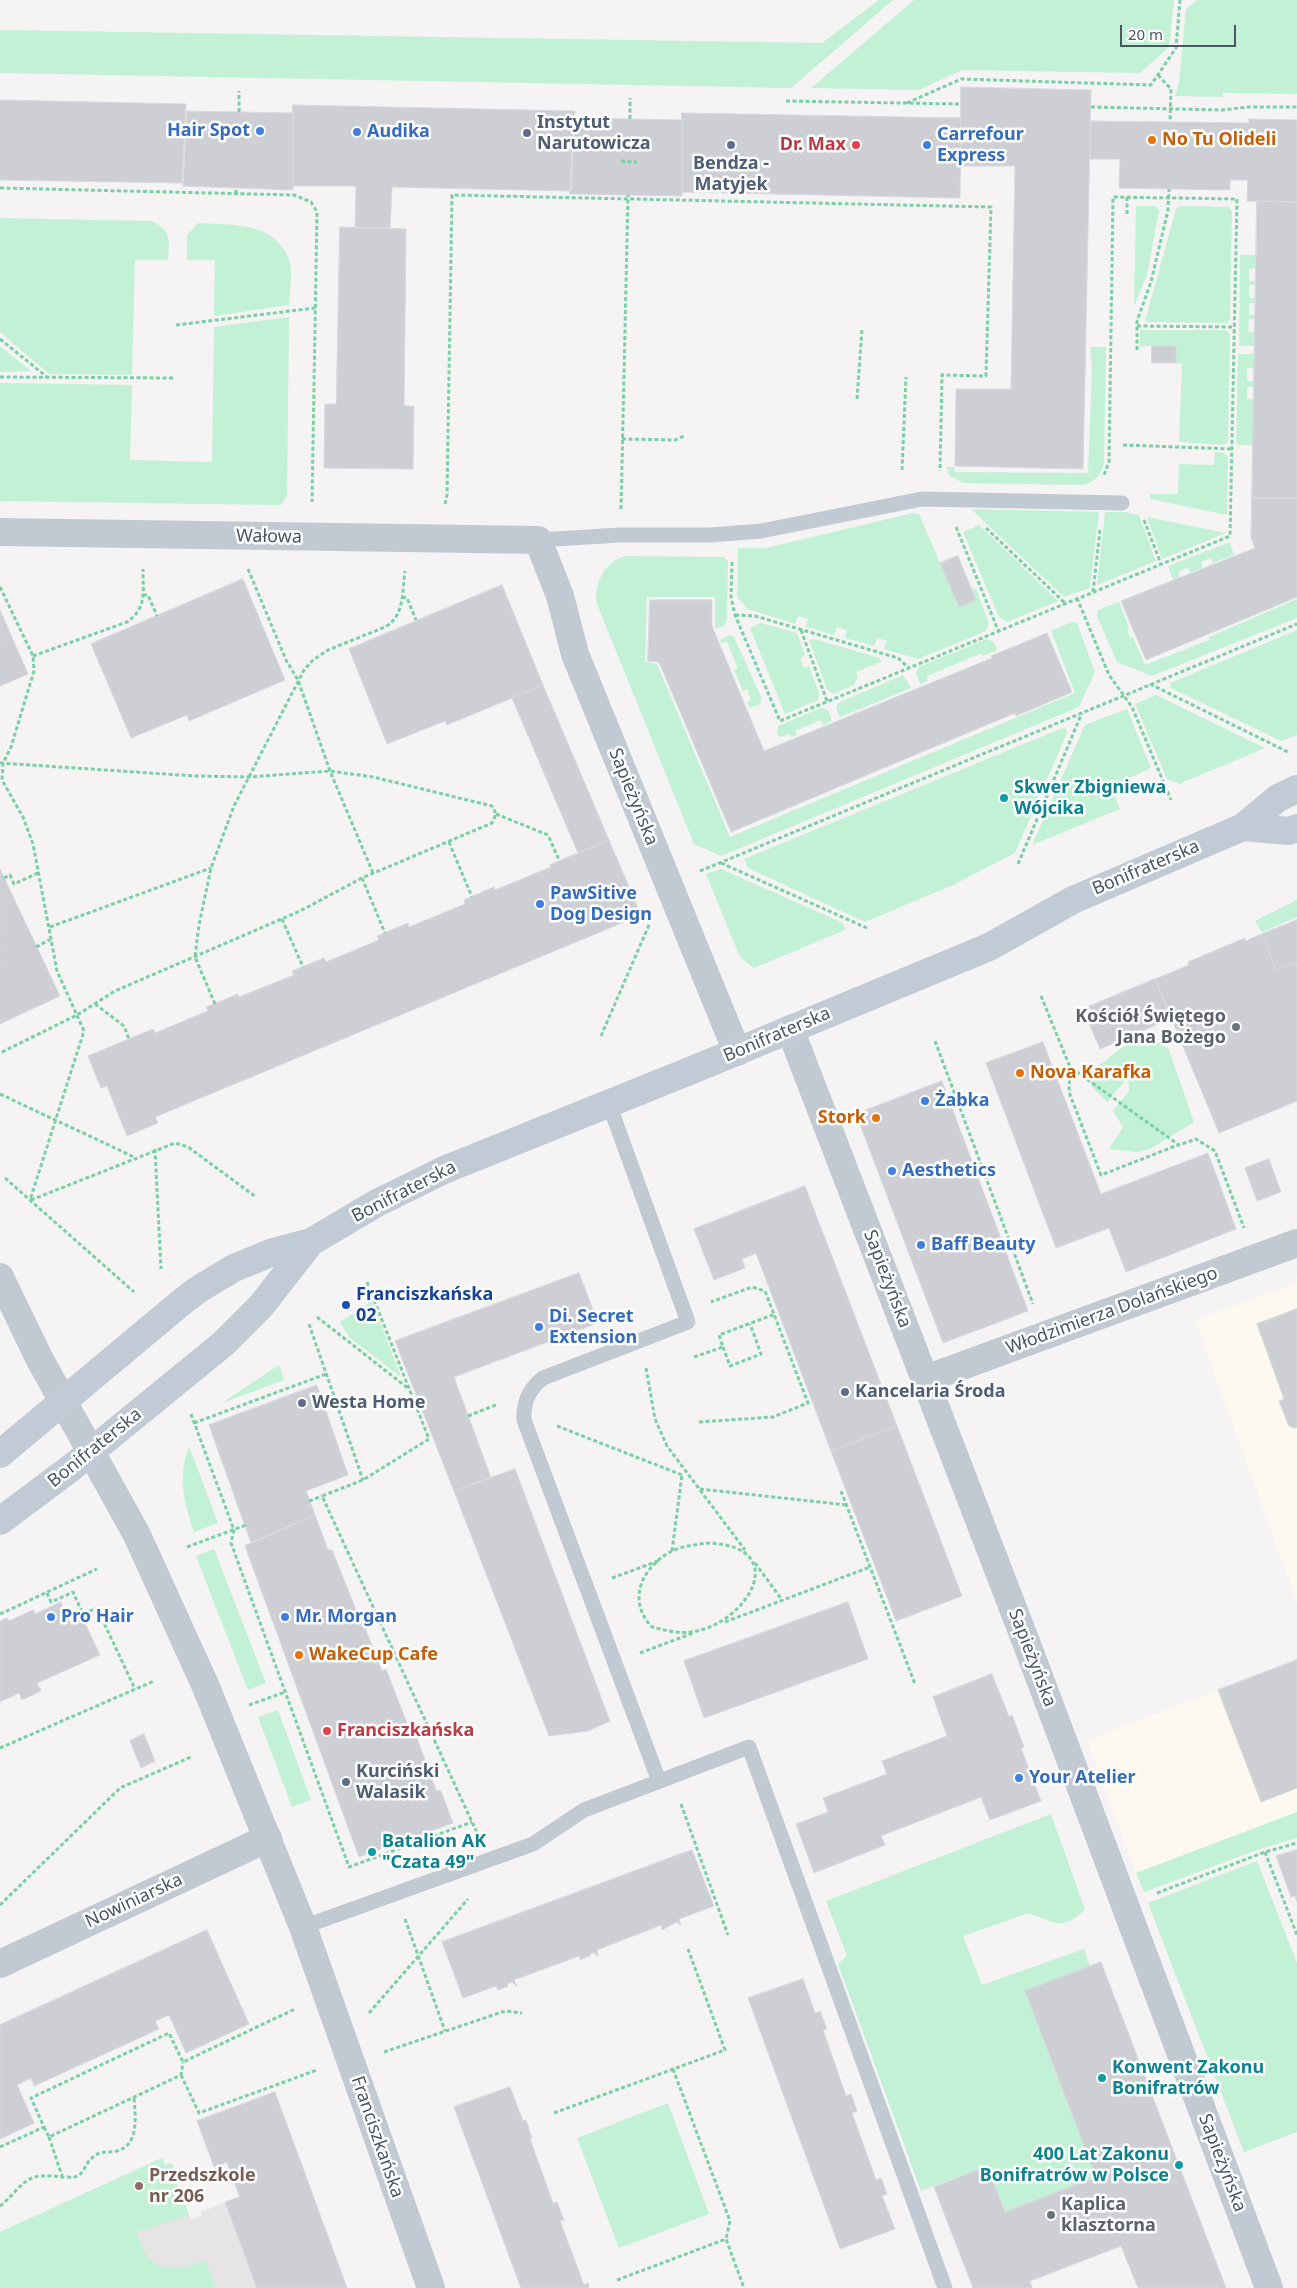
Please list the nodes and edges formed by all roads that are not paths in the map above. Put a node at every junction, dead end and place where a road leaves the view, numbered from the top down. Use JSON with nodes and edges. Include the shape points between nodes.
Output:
{"nodes":[{"id":1,"x":1122,"y":503,"type":"dead end"},
{"id":2,"x":0,"y":532,"type":"edge"},
{"id":3,"x":538,"y":540,"type":"junction"},
{"id":4,"x":1297,"y":789,"type":"edge"},
{"id":5,"x":1242,"y":827,"type":"junction"},
{"id":6,"x":1297,"y":828,"type":"edge"},
{"id":7,"x":790,"y":1029,"type":"junction"},
{"id":8,"x":737,"y":1052,"type":"junction"},
{"id":9,"x":609,"y":1104,"type":"junction"},
{"id":10,"x":311,"y":1242,"type":"junction"},
{"id":11,"x":1297,"y":1243,"type":"edge"},
{"id":12,"x":0,"y":1277,"type":"edge"},
{"id":13,"x":926,"y":1380,"type":"junction"},
{"id":14,"x":64,"y":1402,"type":"junction"},
{"id":15,"x":91,"y":1451,"type":"junction"},
{"id":16,"x":0,"y":1454,"type":"edge"},
{"id":17,"x":0,"y":1521,"type":"edge"},
{"id":18,"x":665,"y":1779,"type":"junction"},
{"id":19,"x":268,"y":1838,"type":"junction"},
{"id":20,"x":303,"y":1927,"type":"junction"},
{"id":21,"x":0,"y":1964,"type":"edge"},
{"id":22,"x":430,"y":2288,"type":"edge"},
{"id":23,"x":945,"y":2288,"type":"edge"},
{"id":24,"x":1269,"y":2288,"type":"edge"}],
"edges":[{"from":1,"to":3,"type":"lane","via":[[922,499],[794,526],[744,533]]},
{"from":2,"to":3,"type":"street","name":"Wałowa"},
{"from":3,"to":8,"type":"street","name":"Sapieżyńska","via":[[560,596],[575,654]]},
{"from":4,"to":5,"type":"street","name":"Bonifraterska","via":[[1278,798]]},
{"from":5,"to":6,"type":"street","name":"Bonifraterska","via":[[1290,831]]},
{"from":5,"to":7,"type":"street","name":"Bonifraterska","via":[[1072,900],[971,955]]},
{"from":7,"to":8,"type":"street","name":"Bonifraterska"},
{"from":7,"to":13,"type":"street","name":"Sapieżyńska"},
{"from":8,"to":9,"type":"street","name":"Bonifraterska"},
{"from":9,"to":10,"type":"street","name":"Bonifraterska","via":[[419,1181]]},
{"from":9,"to":18,"type":"lane","via":[[688,1322],[542,1378],[529,1392],[523,1413],[525,1429],[614,1663]]},
{"from":10,"to":14,"type":"street","name":"Bonifraterska","via":[[253,1260],[199,1289]]},
{"from":10,"to":15,"type":"street","name":"Bonifraterska","via":[[272,1294],[236,1332]]},
{"from":11,"to":13,"type":"street","name":"Włodzimierza Dolańskiego"},
{"from":12,"to":14,"type":"street","name":"Franciszkańska"},
{"from":13,"to":24,"type":"street","name":"Sapieżyńska"},
{"from":14,"to":15,"type":"street","name":"Franciszkańska"},
{"from":14,"to":16,"type":"street","name":"Bonifraterska"},
{"from":15,"to":17,"type":"street","name":"Bonifraterska"},
{"from":15,"to":19,"type":"street","name":"Franciszkańska","via":[[158,1579]]},
{"from":18,"to":20,"type":"lane","via":[[584,1810],[533,1844]]},
{"from":18,"to":23,"type":"lane","via":[[749,1747]]},
{"from":19,"to":20,"type":"street","name":"Franciszkańska"},
{"from":19,"to":21,"type":"street","name":"Nowiniarska"},
{"from":20,"to":22,"type":"street","name":"Franciszkańska"}]}
